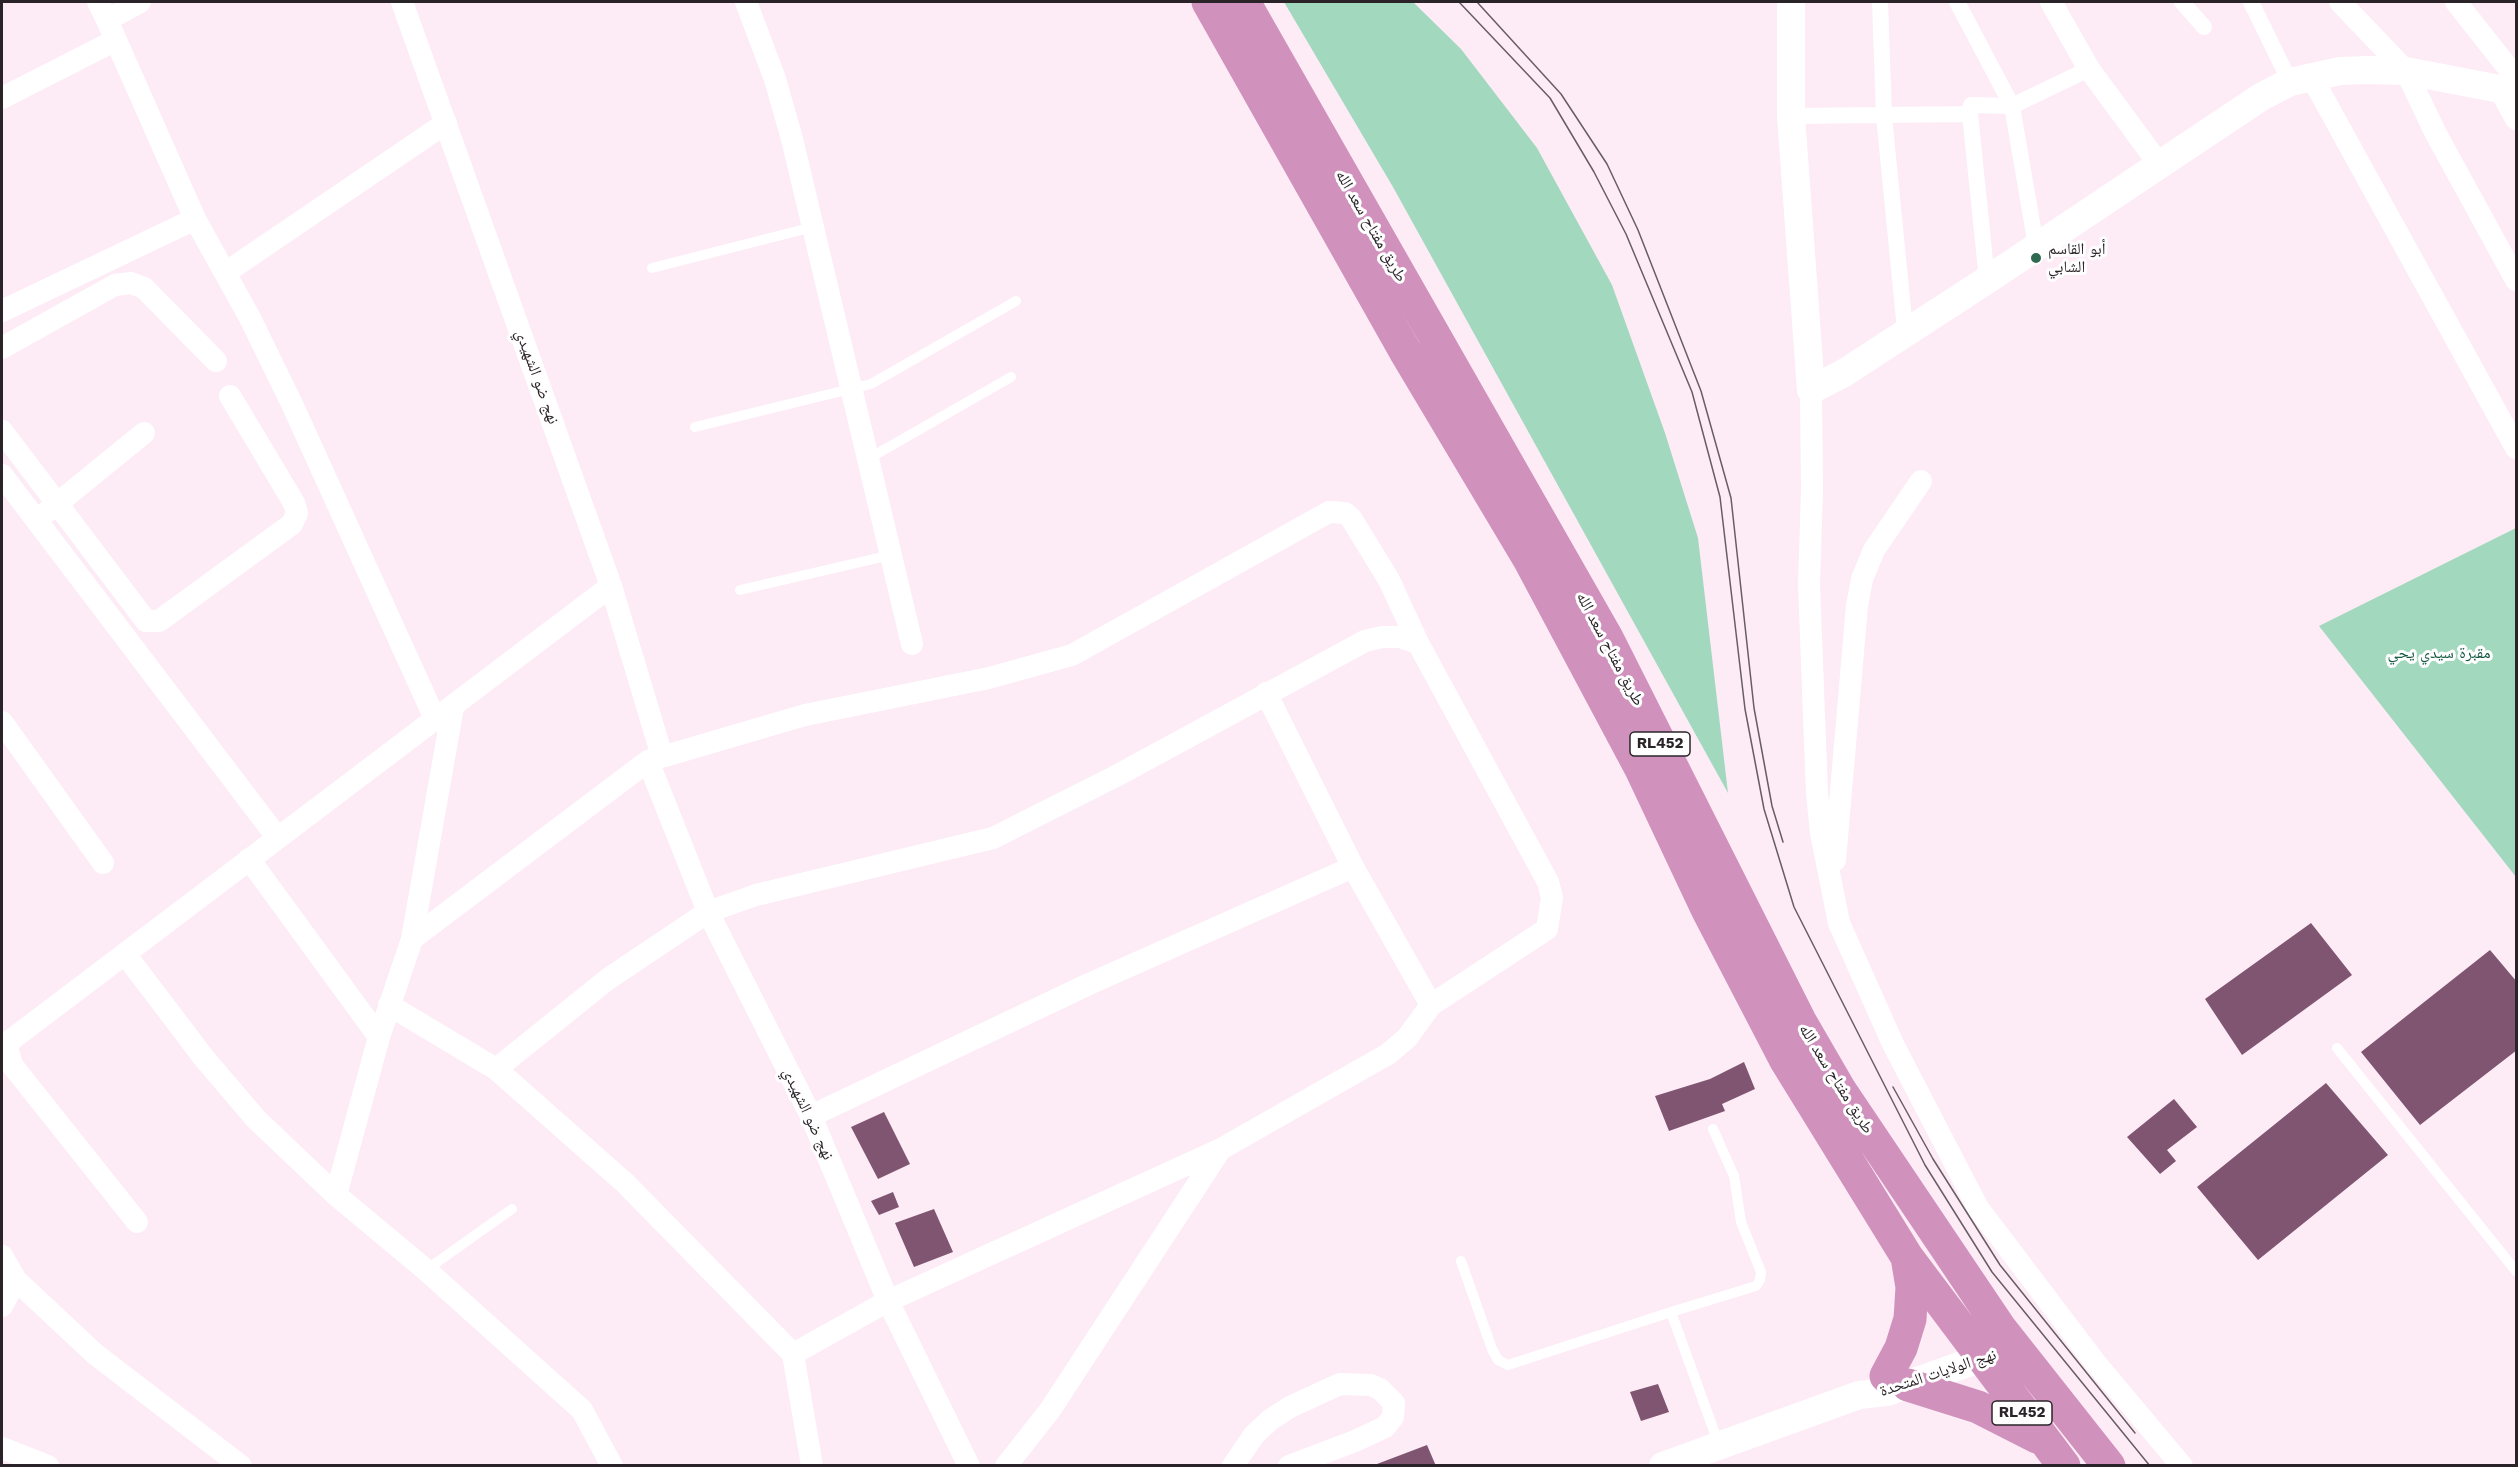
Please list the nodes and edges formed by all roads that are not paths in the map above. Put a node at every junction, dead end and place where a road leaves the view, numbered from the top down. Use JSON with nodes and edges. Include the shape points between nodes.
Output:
{"nodes":[{"id":1,"x":140,"y":2,"type":"edge"},
{"id":2,"x":402,"y":2,"type":"edge"},
{"id":3,"x":746,"y":2,"type":"edge"},
{"id":4,"x":1208,"y":2,"type":"edge"},
{"id":5,"x":1244,"y":2,"type":"edge"},
{"id":6,"x":1791,"y":2,"type":"edge"},
{"id":7,"x":1880,"y":2,"type":"edge"},
{"id":8,"x":1957,"y":2,"type":"edge"},
{"id":9,"x":2182,"y":2,"type":"edge"},
{"id":10,"x":2251,"y":2,"type":"edge"},
{"id":11,"x":2340,"y":2,"type":"edge"},
{"id":12,"x":2456,"y":2,"type":"edge"},
{"id":13,"x":2057,"y":4,"type":"edge"},
{"id":14,"x":107,"y":20,"type":"edge"},
{"id":15,"x":2204,"y":27,"type":"dead end"},
{"id":16,"x":2089,"y":69,"type":"junction"},
{"id":17,"x":2406,"y":71,"type":"junction"},
{"id":18,"x":2301,"y":79,"type":"junction"},
{"id":19,"x":2511,"y":86,"type":"edge"},
{"id":20,"x":2,"y":98,"type":"edge"},
{"id":21,"x":2012,"y":106,"type":"junction"},
{"id":22,"x":1970,"y":114,"type":"junction"},
{"id":23,"x":1791,"y":116,"type":"junction"},
{"id":24,"x":1884,"y":116,"type":"junction"},
{"id":25,"x":2517,"y":119,"type":"edge"},
{"id":26,"x":446,"y":123,"type":"junction"},
{"id":27,"x":2159,"y":164,"type":"junction"},
{"id":28,"x":195,"y":219,"type":"junction"},
{"id":29,"x":813,"y":227,"type":"junction"},
{"id":30,"x":2036,"y":246,"type":"junction"},
{"id":31,"x":652,"y":268,"type":"dead end"},
{"id":32,"x":225,"y":273,"type":"junction"},
{"id":33,"x":1987,"y":280,"type":"junction"},
{"id":34,"x":2517,"y":280,"type":"edge"},
{"id":35,"x":1016,"y":301,"type":"dead end"},
{"id":36,"x":2,"y":311,"type":"edge"},
{"id":37,"x":1905,"y":330,"type":"junction"},
{"id":38,"x":2,"y":348,"type":"edge"},
{"id":39,"x":216,"y":362,"type":"dead end"},
{"id":40,"x":1011,"y":376,"type":"dead end"},
{"id":41,"x":852,"y":388,"type":"junction"},
{"id":42,"x":1811,"y":390,"type":"junction"},
{"id":43,"x":230,"y":396,"type":"dead end"},
{"id":44,"x":695,"y":427,"type":"dead end"},
{"id":45,"x":2,"y":431,"type":"edge"},
{"id":46,"x":144,"y":433,"type":"dead end"},
{"id":47,"x":2517,"y":448,"type":"edge"},
{"id":48,"x":868,"y":459,"type":"junction"},
{"id":49,"x":2,"y":475,"type":"edge"},
{"id":50,"x":1921,"y":481,"type":"dead end"},
{"id":51,"x":57,"y":504,"type":"junction"},
{"id":52,"x":36,"y":520,"type":"junction"},
{"id":53,"x":891,"y":555,"type":"junction"},
{"id":54,"x":611,"y":586,"type":"junction"},
{"id":55,"x":740,"y":590,"type":"dead end"},
{"id":56,"x":1418,"y":643,"type":"junction"},
{"id":57,"x":912,"y":644,"type":"dead end"},
{"id":58,"x":1266,"y":693,"type":"junction"},
{"id":59,"x":444,"y":714,"type":"junction"},
{"id":60,"x":2,"y":722,"type":"edge"},
{"id":61,"x":655,"y":759,"type":"junction"},
{"id":62,"x":277,"y":837,"type":"junction"},
{"id":63,"x":249,"y":860,"type":"junction"},
{"id":64,"x":103,"y":863,"type":"dead end"},
{"id":65,"x":1353,"y":867,"type":"junction"},
{"id":66,"x":1832,"y":892,"type":"junction"},
{"id":67,"x":708,"y":912,"type":"junction"},
{"id":68,"x":412,"y":939,"type":"junction"},
{"id":69,"x":125,"y":954,"type":"junction"},
{"id":70,"x":389,"y":1005,"type":"junction"},
{"id":71,"x":1431,"y":1005,"type":"junction"},
{"id":72,"x":379,"y":1037,"type":"junction"},
{"id":73,"x":2337,"y":1048,"type":"dead end"},
{"id":74,"x":496,"y":1069,"type":"junction"},
{"id":75,"x":812,"y":1116,"type":"junction"},
{"id":76,"x":1713,"y":1128,"type":"dead end"},
{"id":77,"x":1221,"y":1149,"type":"junction"},
{"id":78,"x":336,"y":1195,"type":"junction"},
{"id":79,"x":512,"y":1209,"type":"dead end"},
{"id":80,"x":137,"y":1222,"type":"dead end"},
{"id":81,"x":2,"y":1256,"type":"edge"},
{"id":82,"x":1907,"y":1257,"type":"junction"},
{"id":83,"x":1461,"y":1262,"type":"dead end"},
{"id":84,"x":426,"y":1270,"type":"junction"},
{"id":85,"x":2517,"y":1271,"type":"edge"},
{"id":86,"x":16,"y":1280,"type":"junction"},
{"id":87,"x":888,"y":1301,"type":"junction"},
{"id":88,"x":2,"y":1306,"type":"edge"},
{"id":89,"x":1671,"y":1312,"type":"junction"},
{"id":90,"x":2008,"y":1337,"type":"junction"},
{"id":91,"x":1976,"y":1350,"type":"junction"},
{"id":92,"x":793,"y":1354,"type":"junction"},
{"id":93,"x":1897,"y":1381,"type":"junction"},
{"id":94,"x":2043,"y":1441,"type":"junction"},
{"id":95,"x":1719,"y":1445,"type":"junction"},
{"id":96,"x":2,"y":1448,"type":"edge"},
{"id":97,"x":48,"y":1466,"type":"edge"},
{"id":98,"x":242,"y":1466,"type":"edge"},
{"id":99,"x":612,"y":1466,"type":"edge"},
{"id":100,"x":812,"y":1466,"type":"edge"},
{"id":101,"x":969,"y":1466,"type":"edge"},
{"id":102,"x":1006,"y":1466,"type":"edge"},
{"id":103,"x":1233,"y":1466,"type":"edge"},
{"id":104,"x":1289,"y":1466,"type":"edge"},
{"id":105,"x":1663,"y":1466,"type":"edge"},
{"id":106,"x":2064,"y":1466,"type":"edge"},
{"id":107,"x":2109,"y":1466,"type":"edge"},
{"id":108,"x":2182,"y":1466,"type":"edge"}],
"edges":[{"from":1,"to":14,"type":"street"},
{"from":2,"to":26,"type":"street","name":"نهج ضو الشهيدي"},
{"from":3,"to":29,"type":"street","via":[[775,79]]},
{"from":4,"to":82,"type":"highway","name":"طريق مفتاح سعد الله","number":"RL452","via":[[1405,351],[1529,559],[1641,769],[1708,911],[1785,1059]]},
{"from":5,"to":90,"type":"highway","name":"طريق مفتاح سعد الله","number":"RL452","via":[[1607,638],[1800,1021],[1840,1090]]},
{"from":6,"to":23,"type":"street"},
{"from":7,"to":24,"type":"street"},
{"from":8,"to":21,"type":"street"},
{"from":9,"to":15,"type":"street"},
{"from":10,"to":18,"type":"street"},
{"from":11,"to":17,"type":"street"},
{"from":12,"to":19,"type":"street"},
{"from":13,"to":16,"type":"street"},
{"from":14,"to":20,"type":"street"},
{"from":14,"to":28,"type":"street"},
{"from":16,"to":21,"type":"street"},
{"from":16,"to":27,"type":"street"},
{"from":17,"to":18,"type":"street","via":[[2340,70]]},
{"from":17,"to":19,"type":"street"},
{"from":17,"to":34,"type":"street","via":[[2435,132]]},
{"from":18,"to":27,"type":"street","via":[[2261,97]]},
{"from":18,"to":47,"type":"street"},
{"from":19,"to":25,"type":"street"},
{"from":21,"to":22,"type":"street","via":[[1971,105]]},
{"from":21,"to":30,"type":"street"},
{"from":22,"to":24,"type":"street"},
{"from":22,"to":33,"type":"street"},
{"from":23,"to":24,"type":"street"},
{"from":23,"to":42,"type":"street"},
{"from":24,"to":37,"type":"street"},
{"from":26,"to":32,"type":"street"},
{"from":26,"to":54,"type":"street","name":"نهج ضو الشهيدي"},
{"from":27,"to":30,"type":"street"},
{"from":28,"to":32,"type":"street"},
{"from":28,"to":36,"type":"street"},
{"from":29,"to":31,"type":"lane"},
{"from":29,"to":41,"type":"street"},
{"from":30,"to":33,"type":"street"},
{"from":32,"to":59,"type":"street"},
{"from":33,"to":37,"type":"street"},
{"from":35,"to":41,"type":"lane","via":[[871,384]]},
{"from":37,"to":42,"type":"street","via":[[1844,373]]},
{"from":38,"to":39,"type":"street","via":[[115,285],[131,283],[144,288]]},
{"from":40,"to":48,"type":"lane"},
{"from":41,"to":44,"type":"lane"},
{"from":41,"to":48,"type":"street"},
{"from":42,"to":66,"type":"street","via":[[1809,584],[1814,741],[1820,823]]},
{"from":43,"to":51,"type":"street","via":[[297,513],[292,524],[173,614],[159,621],[146,621]]},
{"from":45,"to":51,"type":"street"},
{"from":46,"to":51,"type":"street"},
{"from":48,"to":53,"type":"street"},
{"from":49,"to":52,"type":"street"},
{"from":50,"to":66,"type":"street","via":[[1874,550],[1862,579]]},
{"from":51,"to":52,"type":"street"},
{"from":52,"to":62,"type":"street"},
{"from":53,"to":55,"type":"lane"},
{"from":53,"to":57,"type":"street"},
{"from":54,"to":59,"type":"street"},
{"from":54,"to":61,"type":"street","name":"نهج ضو الشهيدي"},
{"from":56,"to":58,"type":"street","via":[[1400,637],[1365,641]]},
{"from":56,"to":61,"type":"street","via":[[1389,580],[1351,518],[1345,513],[1329,512],[1072,655],[989,678],[805,715]]},
{"from":56,"to":71,"type":"street","via":[[1548,882],[1552,898],[1547,929]]},
{"from":58,"to":65,"type":"street"},
{"from":58,"to":67,"type":"street","via":[[993,838],[756,895]]},
{"from":59,"to":62,"type":"street"},
{"from":59,"to":68,"type":"street"},
{"from":60,"to":64,"type":"street"},
{"from":61,"to":67,"type":"street","name":"نهج ضو الشهيدي"},
{"from":61,"to":68,"type":"street"},
{"from":62,"to":63,"type":"street"},
{"from":63,"to":69,"type":"street"},
{"from":63,"to":72,"type":"street"},
{"from":65,"to":71,"type":"street"},
{"from":65,"to":75,"type":"street","via":[[1089,984]]},
{"from":66,"to":108,"type":"street","via":[[1839,923],[1883,1022],[1978,1208],[2094,1361]]},
{"from":67,"to":74,"type":"street","via":[[608,979]]},
{"from":67,"to":75,"type":"street","name":"نهج ضو الشهيدي"},
{"from":68,"to":70,"type":"street"},
{"from":69,"to":78,"type":"street","via":[[230,1090]]},
{"from":69,"to":80,"type":"street","via":[[11,1040],[7,1047],[12,1065]]},
{"from":70,"to":72,"type":"street"},
{"from":70,"to":74,"type":"street"},
{"from":71,"to":77,"type":"street","via":[[1407,1038],[1388,1054]]},
{"from":72,"to":78,"type":"street"},
{"from":73,"to":85,"type":"lane"},
{"from":74,"to":92,"type":"street","via":[[625,1183]]},
{"from":75,"to":87,"type":"street","name":"نهج ضو الشهيدي"},
{"from":76,"to":89,"type":"lane","via":[[1734,1176],[1741,1222],[1761,1272],[1760,1280],[1756,1286]]},
{"from":77,"to":87,"type":"street"},
{"from":77,"to":102,"type":"street","via":[[1050,1410]]},
{"from":78,"to":84,"type":"street"},
{"from":79,"to":84,"type":"lane"},
{"from":81,"to":86,"type":"street"},
{"from":82,"to":91,"type":"highway","name":"طريق مفتاح سعد الله","number":"RL452"},
{"from":82,"to":93,"type":"highway","via":[[1912,1287],[1910,1319]]},
{"from":83,"to":89,"type":"lane","via":[[1492,1349],[1498,1360],[1508,1365]]},
{"from":84,"to":99,"type":"street","via":[[582,1410]]},
{"from":86,"to":88,"type":"street"},
{"from":86,"to":98,"type":"street","via":[[95,1354]]},
{"from":87,"to":92,"type":"street"},
{"from":87,"to":101,"type":"street","name":"نهج ضو الشهيدي"},
{"from":89,"to":95,"type":"lane"},
{"from":90,"to":91,"type":"street","name":"نهج الولايات المتحدة"},
{"from":90,"to":107,"type":"highway","name":"طريق مفتاح سعد الله","number":"RL452"},
{"from":91,"to":93,"type":"street","name":"نهج الولايات المتحدة"},
{"from":91,"to":94,"type":"highway","name":"طريق مفتاح سعد الله","number":"RL452"},
{"from":92,"to":100,"type":"street"},
{"from":93,"to":94,"type":"highway","via":[[1978,1407]]},
{"from":93,"to":95,"type":"street","name":"نهج الولايات المتحدة"},
{"from":94,"to":106,"type":"highway","name":"طريق مفتاح سعد الله","number":"RL452"},
{"from":95,"to":105,"type":"street","name":"نهج الولايات المتحدة"},
{"from":96,"to":97,"type":"street"},
{"from":103,"to":104,"type":"street","via":[[1254,1435],[1270,1420],[1340,1384],[1371,1385],[1394,1402],[1393,1417],[1385,1427]]}]}
